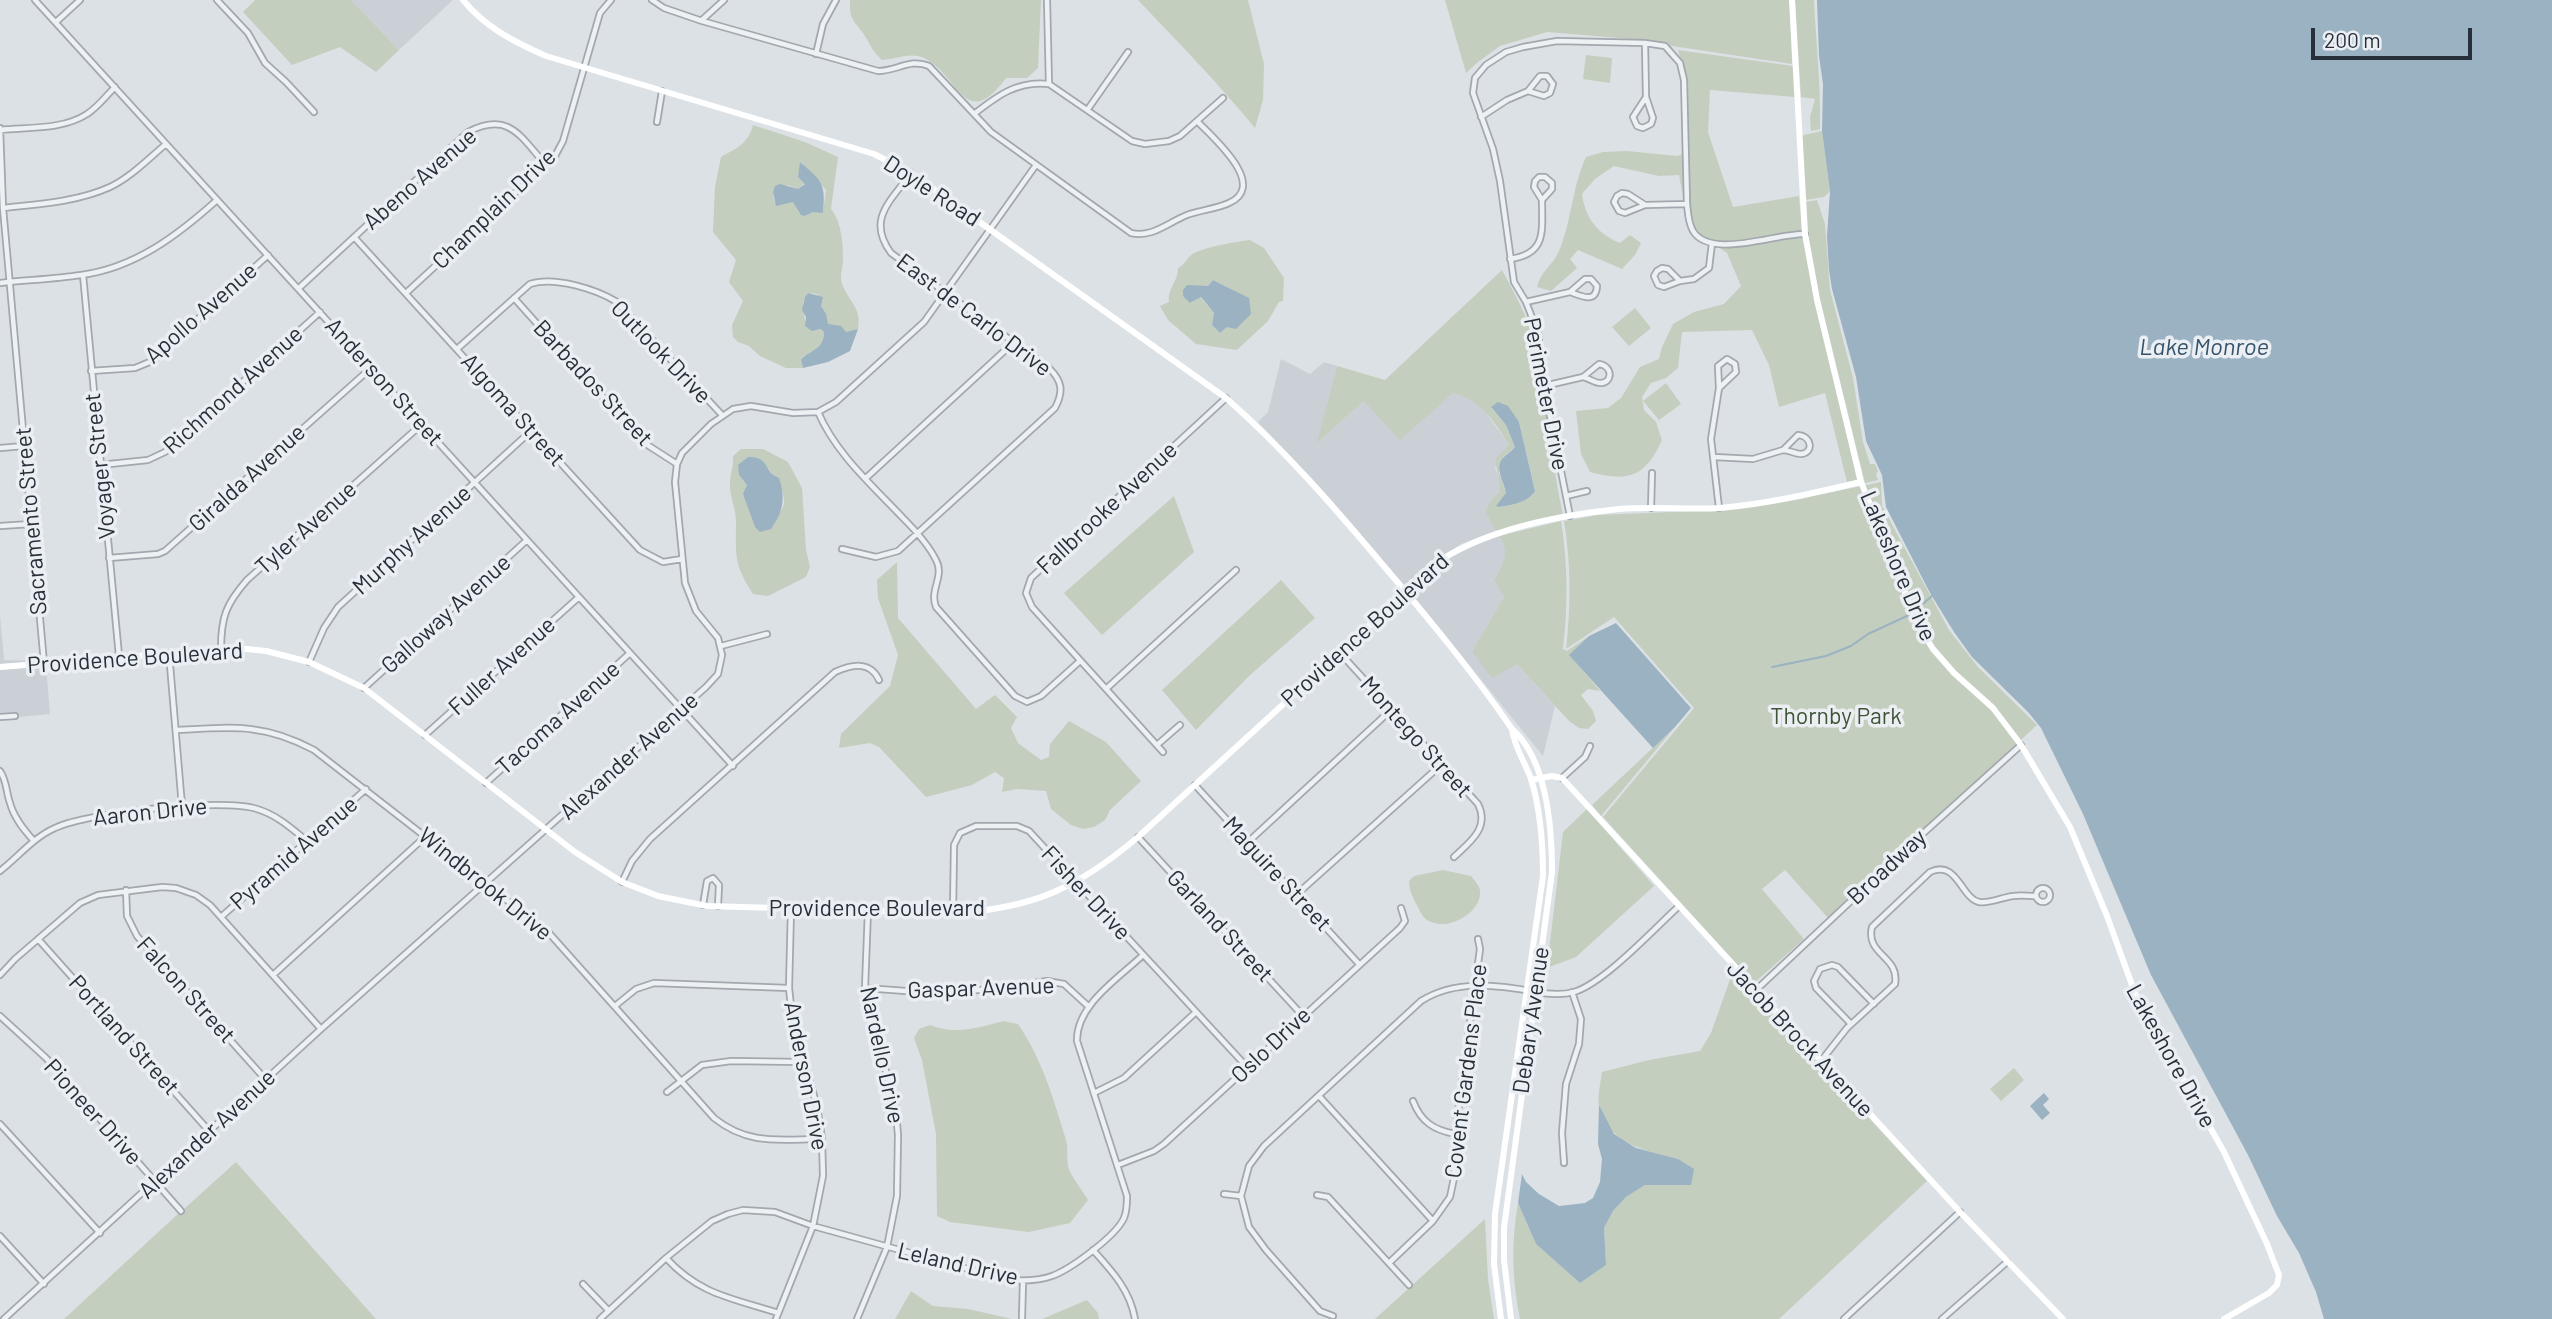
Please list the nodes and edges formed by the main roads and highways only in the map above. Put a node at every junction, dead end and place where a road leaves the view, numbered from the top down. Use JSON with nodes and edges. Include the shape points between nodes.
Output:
{"nodes":[{"id":1,"x":463,"y":0,"type":"edge"},
{"id":2,"x":1792,"y":0,"type":"edge"},
{"id":3,"x":1304,"y":475,"type":"joint"},
{"id":4,"x":1861,"y":482,"type":"junction"},
{"id":5,"x":1406,"y":592,"type":"junction"},
{"id":6,"x":0,"y":667,"type":"edge"},
{"id":7,"x":1512,"y":729,"type":"junction"},
{"id":8,"x":1540,"y":777,"type":"junction"},
{"id":9,"x":1531,"y":780,"type":"junction"},
{"id":10,"x":1501,"y":1319,"type":"edge"},
{"id":11,"x":1511,"y":1319,"type":"edge"},
{"id":12,"x":2063,"y":1319,"type":"edge"},
{"id":13,"x":2224,"y":1319,"type":"edge"}],
"edges":[{"from":1,"to":3,"type":"main road","name":"Doyle Road","via":[[492,28],[520,45],[874,154],[911,173],[1226,398]]},
{"from":2,"to":4,"type":"main road","name":"Lakeshore Drive","via":[[1805,234]]},
{"from":3,"to":5,"type":"main road","name":"Debary Avenue"},
{"from":4,"to":5,"type":"main road","name":"Providence Boulevard","via":[[1719,508],[1619,509],[1570,516],[1462,546]]},
{"from":4,"to":13,"type":"main road","name":"Lakeshore Drive","via":[[1918,625],[1933,649],[1993,708],[2021,745],[2070,827],[2136,996],[2224,1152],[2267,1244],[2279,1275],[2277,1285]]},
{"from":5,"to":6,"type":"main road","name":"Providence Boulevard","via":[[1106,863],[1029,902],[953,913],[703,905],[658,896],[622,882],[546,831],[364,688],[309,662],[265,651],[221,649]]},
{"from":5,"to":7,"type":"main road","name":"Debary Avenue"},
{"from":7,"to":8,"type":"main road","name":"Debary Avenue","via":[[1521,737]]},
{"from":7,"to":9,"type":"main road","name":"Debary Avenue"},
{"from":8,"to":9,"type":"main road"},
{"from":8,"to":11,"type":"main road","name":"Debary Avenue","via":[[1552,838],[1552,872],[1504,1228]]},
{"from":8,"to":12,"type":"main road","name":"Jacob Brock Avenue","via":[[1562,778]]},
{"from":9,"to":10,"type":"main road","name":"Debary Avenue","via":[[1543,841],[1543,876],[1494,1222]]}]}
